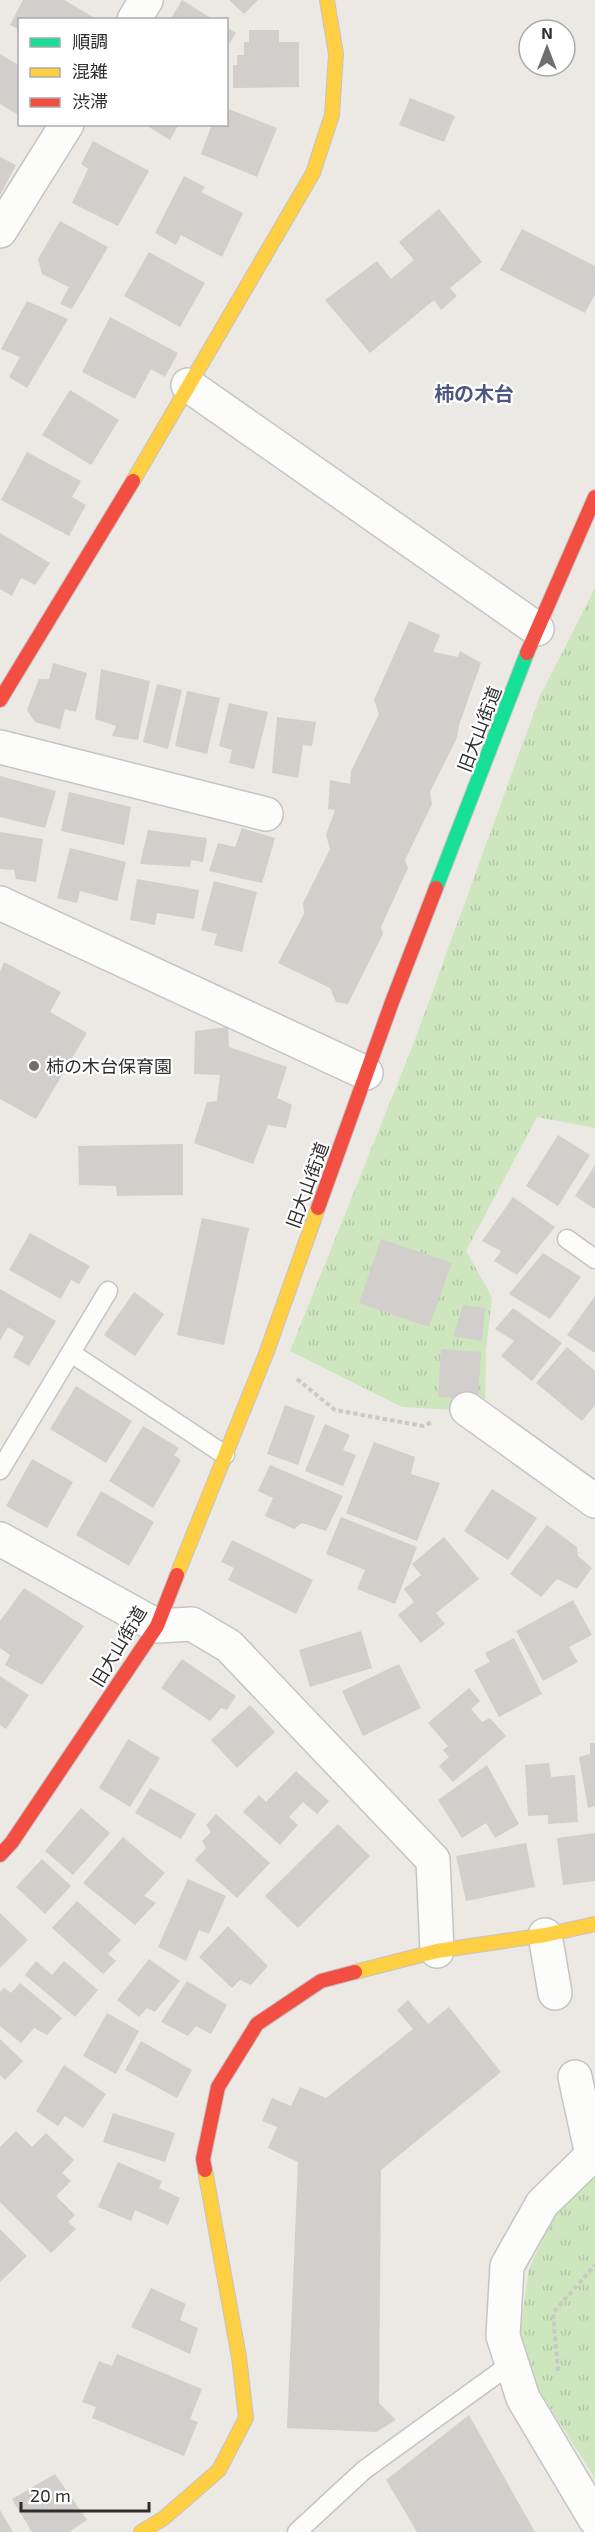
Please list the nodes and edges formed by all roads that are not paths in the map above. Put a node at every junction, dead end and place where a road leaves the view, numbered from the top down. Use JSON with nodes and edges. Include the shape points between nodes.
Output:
{"nodes":[{"id":1,"x":147,"y":0,"type":"edge"},
{"id":2,"x":327,"y":0,"type":"edge"},
{"id":3,"x":135,"y":18,"type":"edge"},
{"id":4,"x":67,"y":126,"type":"edge"},
{"id":5,"x":0,"y":231,"type":"edge"},
{"id":6,"x":188,"y":385,"type":"junction"},
{"id":7,"x":595,"y":497,"type":"edge"},
{"id":8,"x":537,"y":629,"type":"junction"},
{"id":9,"x":0,"y":700,"type":"edge"},
{"id":10,"x":0,"y":747,"type":"edge"},
{"id":11,"x":266,"y":814,"type":"dead end"},
{"id":12,"x":0,"y":903,"type":"edge"},
{"id":13,"x":366,"y":1073,"type":"junction"},
{"id":14,"x":567,"y":1239,"type":"dead end"},
{"id":15,"x":595,"y":1259,"type":"edge"},
{"id":16,"x":108,"y":1291,"type":"dead end"},
{"id":17,"x":70,"y":1353,"type":"junction"},
{"id":18,"x":467,"y":1409,"type":"road end"},
{"id":19,"x":225,"y":1455,"type":"junction"},
{"id":20,"x":0,"y":1470,"type":"edge"},
{"id":21,"x":595,"y":1501,"type":"edge"},
{"id":22,"x":0,"y":1539,"type":"edge"},
{"id":23,"x":157,"y":1626,"type":"junction"},
{"id":24,"x":0,"y":1856,"type":"edge"},
{"id":25,"x":595,"y":1924,"type":"edge"},
{"id":26,"x":545,"y":1935,"type":"junction"},
{"id":27,"x":437,"y":1951,"type":"junction"},
{"id":28,"x":555,"y":1993,"type":"dead end"},
{"id":29,"x":575,"y":2077,"type":"dead end"},
{"id":30,"x":594,"y":2155,"type":"edge"},
{"id":31,"x":512,"y":2363,"type":"junction"},
{"id":32,"x":595,"y":2519,"type":"edge"},
{"id":33,"x":141,"y":2532,"type":"edge"},
{"id":34,"x":297,"y":2532,"type":"edge"}],
"edges":[{"from":1,"to":3,"type":"street"},
{"from":2,"to":6,"type":"street","via":[[336,54],[332,115],[313,172]]},
{"from":4,"to":5,"type":"street"},
{"from":6,"to":8,"type":"street"},
{"from":6,"to":9,"type":"street"},
{"from":7,"to":8,"type":"street","name":"旧大山街道"},
{"from":8,"to":13,"type":"street","name":"旧大山街道"},
{"from":10,"to":11,"type":"street"},
{"from":12,"to":13,"type":"street"},
{"from":13,"to":19,"type":"street","name":"旧大山街道","via":[[266,1354]]},
{"from":14,"to":15,"type":"lane"},
{"from":16,"to":17,"type":"lane"},
{"from":17,"to":19,"type":"lane"},
{"from":17,"to":20,"type":"lane"},
{"from":18,"to":21,"type":"street"},
{"from":19,"to":23,"type":"street","name":"旧大山街道"},
{"from":22,"to":23,"type":"street"},
{"from":23,"to":24,"type":"street","name":"旧大山街道"},
{"from":23,"to":27,"type":"street","via":[[192,1624],[229,1646],[433,1860]]},
{"from":25,"to":26,"type":"street"},
{"from":26,"to":27,"type":"street"},
{"from":26,"to":28,"type":"street"},
{"from":27,"to":33,"type":"street","via":[[321,1981],[257,2024],[218,2087],[203,2159],[239,2357],[246,2418],[219,2470],[164,2518]]},
{"from":29,"to":30,"type":"street"},
{"from":30,"to":31,"type":"street","via":[[543,2204],[507,2266],[503,2336]]},
{"from":31,"to":32,"type":"street","via":[[524,2398]]},
{"from":31,"to":34,"type":"lane","via":[[364,2470]]}]}
